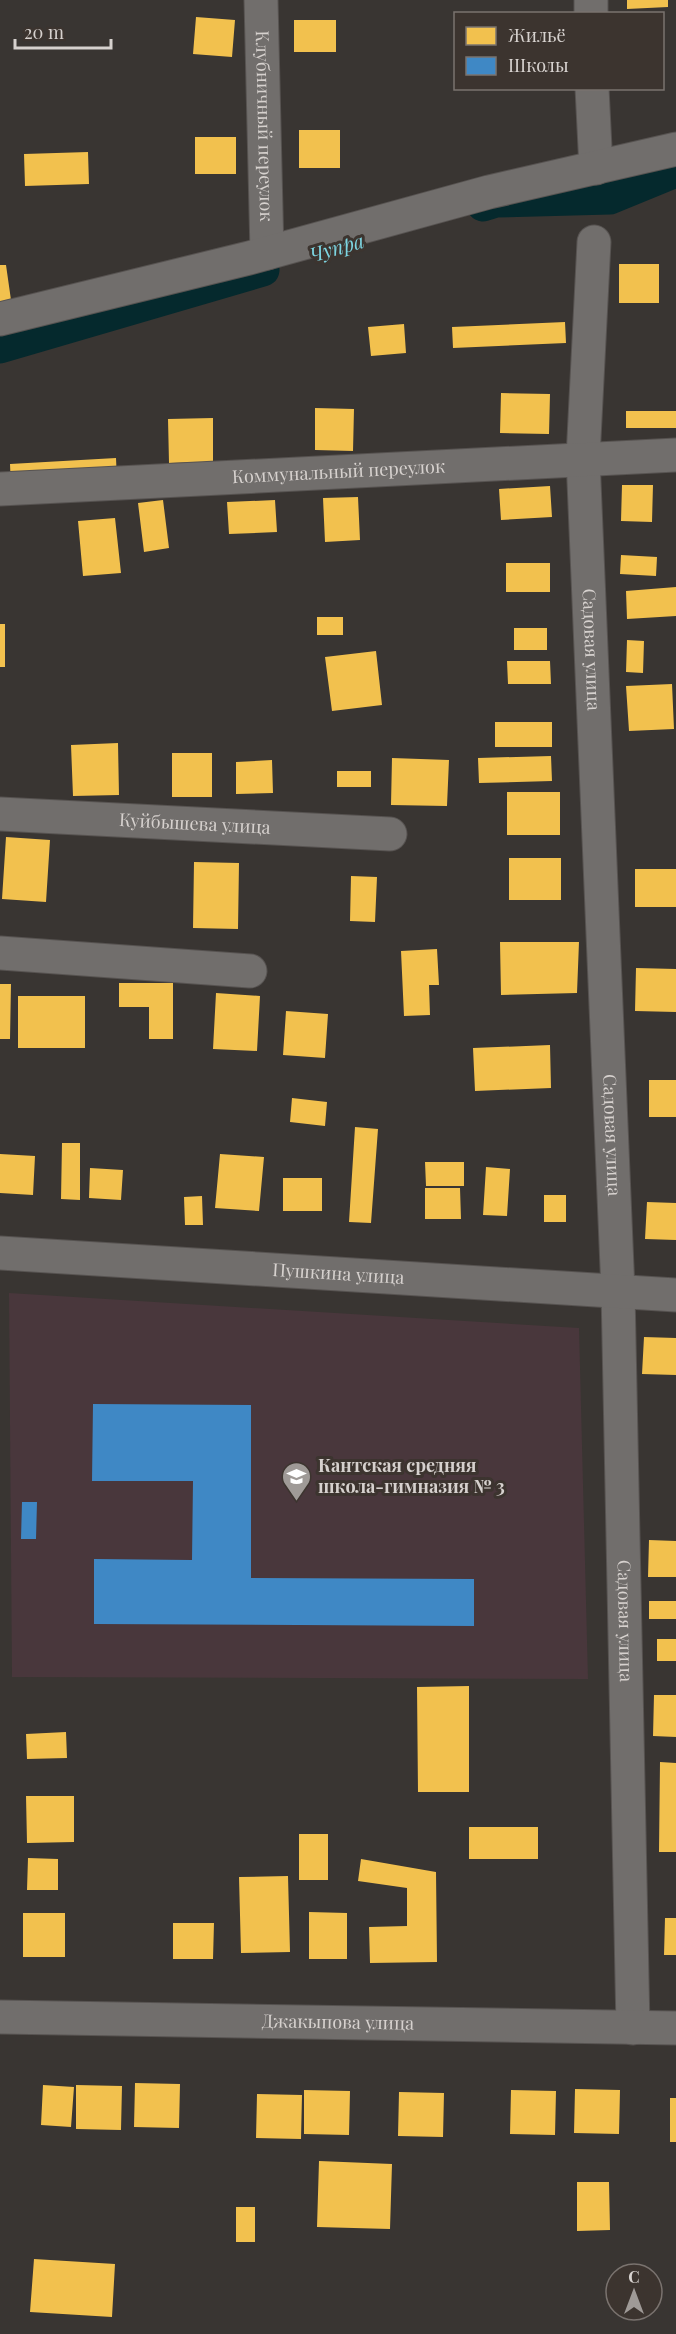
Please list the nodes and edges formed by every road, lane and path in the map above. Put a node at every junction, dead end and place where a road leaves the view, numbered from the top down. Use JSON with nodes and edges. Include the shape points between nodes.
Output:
{"nodes":[{"id":1,"x":261,"y":0,"type":"edge"},
{"id":2,"x":592,"y":90,"type":"edge"},
{"id":3,"x":676,"y":148,"type":"edge"},
{"id":4,"x":596,"y":168,"type":"junction"},
{"id":5,"x":594,"y":242,"type":"dead end"},
{"id":6,"x":267,"y":253,"type":"junction"},
{"id":7,"x":0,"y":319,"type":"edge"},
{"id":8,"x":676,"y":455,"type":"edge"},
{"id":9,"x":583,"y":458,"type":"junction"},
{"id":10,"x":0,"y":489,"type":"edge"},
{"id":11,"x":0,"y":814,"type":"edge"},
{"id":12,"x":390,"y":834,"type":"dead end"},
{"id":13,"x":0,"y":953,"type":"edge"},
{"id":14,"x":250,"y":971,"type":"dead end"},
{"id":15,"x":0,"y":1253,"type":"edge"},
{"id":16,"x":618,"y":1291,"type":"junction"},
{"id":17,"x":676,"y":1295,"type":"edge"},
{"id":18,"x":0,"y":2017,"type":"edge"},
{"id":19,"x":633,"y":2028,"type":"junction"},
{"id":20,"x":676,"y":2028,"type":"edge"}],
"edges":[{"from":1,"to":6,"type":"street","name":"Клубничный переулок"},
{"from":2,"to":4,"type":"street"},
{"from":3,"to":4,"type":"street"},
{"from":4,"to":6,"type":"street","via":[[489,192]]},
{"from":5,"to":9,"type":"street","name":"Садовая улица"},
{"from":6,"to":7,"type":"street"},
{"from":8,"to":9,"type":"street","name":"Коммунальный переулок"},
{"from":9,"to":10,"type":"street","name":"Коммунальный переулок"},
{"from":9,"to":16,"type":"street","name":"Садовая улица"},
{"from":11,"to":12,"type":"street","name":"Куйбышева улица"},
{"from":13,"to":14,"type":"street"},
{"from":15,"to":16,"type":"street","name":"Пушкина улица"},
{"from":16,"to":17,"type":"street","name":"Пушкина улица"},
{"from":16,"to":19,"type":"street","name":"Садовая улица"},
{"from":18,"to":19,"type":"street","name":"Джакыпова улица"},
{"from":19,"to":20,"type":"street","name":"Джакыпова улица"}]}
